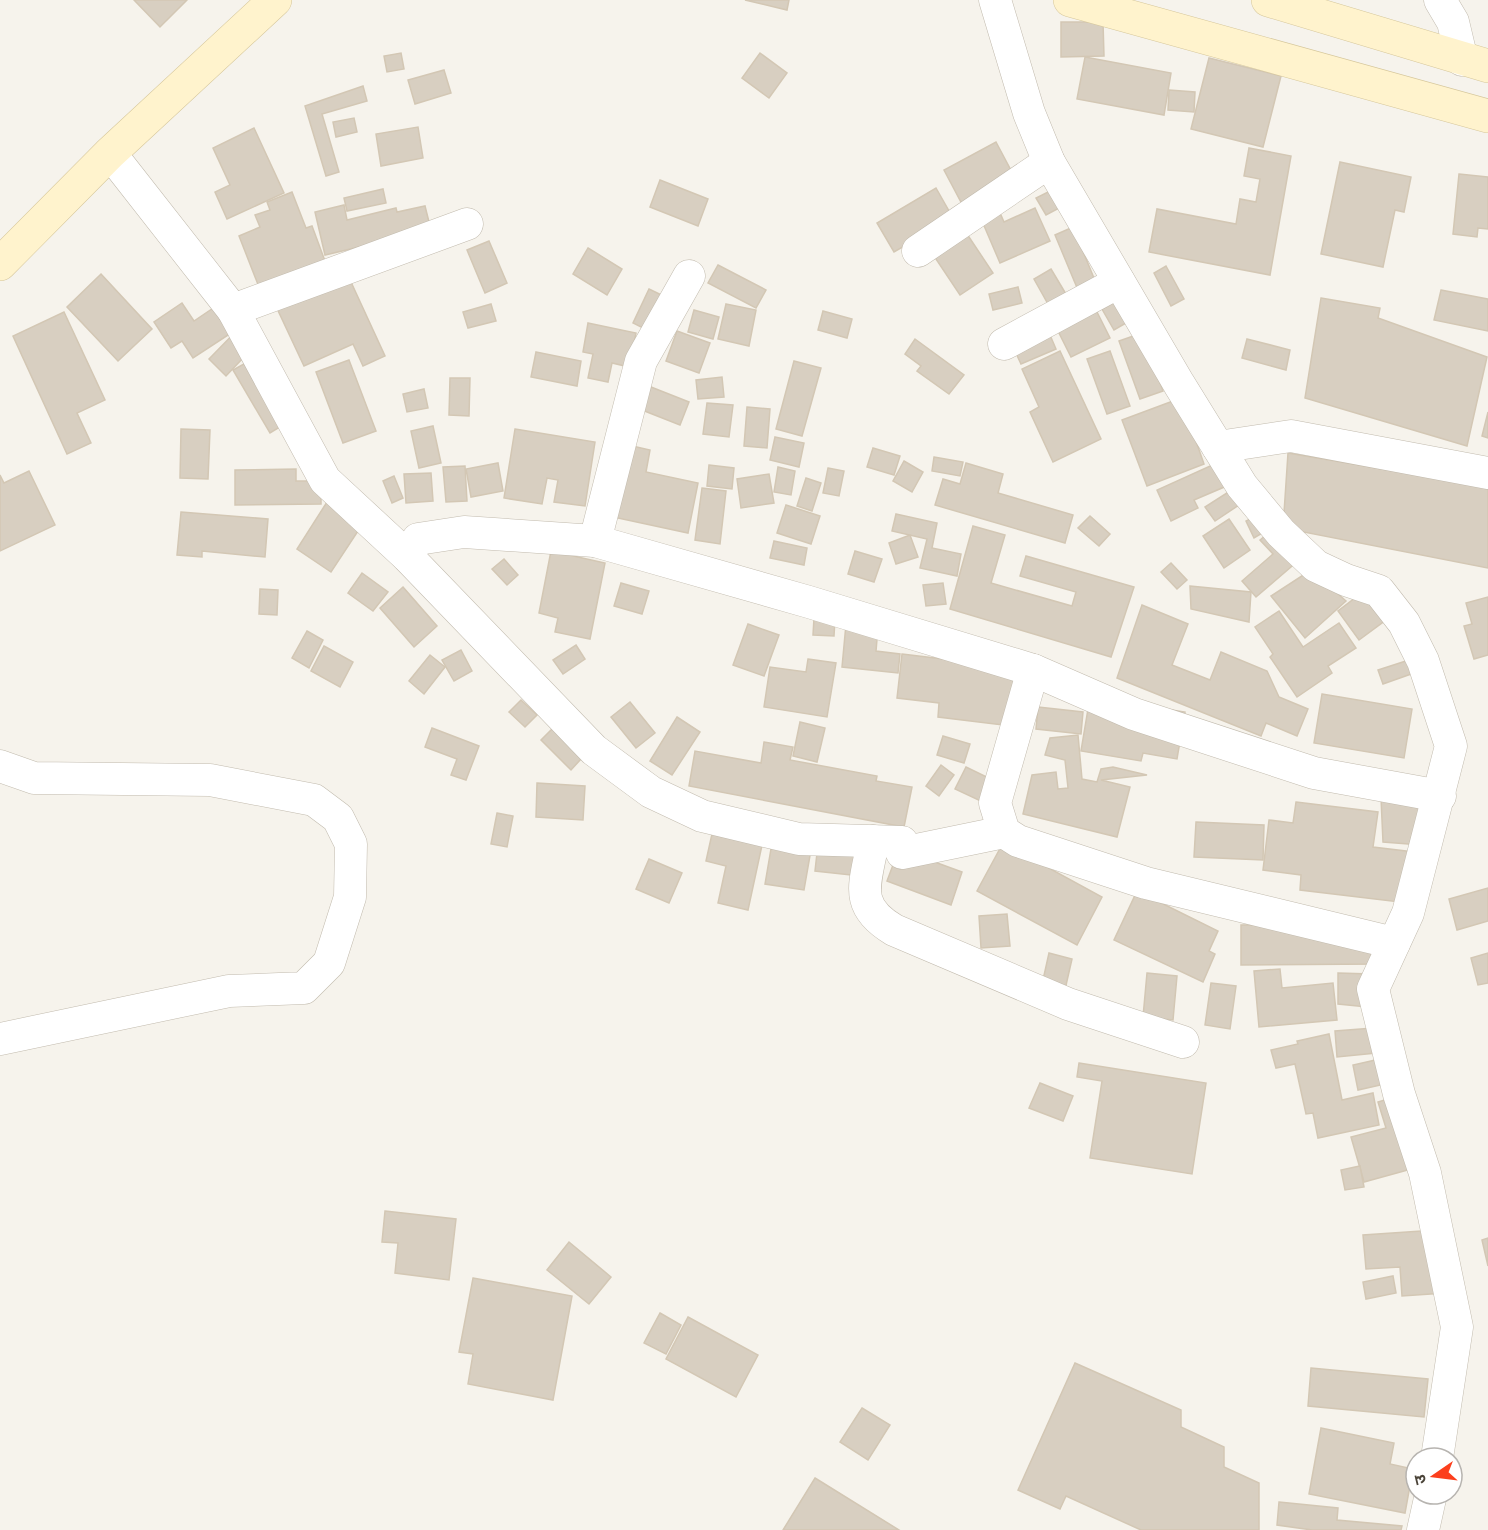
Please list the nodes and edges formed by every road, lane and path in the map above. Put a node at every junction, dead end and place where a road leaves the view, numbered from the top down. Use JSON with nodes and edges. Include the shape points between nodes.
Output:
{"nodes":[{"id":1,"x":275,"y":0,"type":"edge"},
{"id":2,"x":995,"y":0,"type":"edge"},
{"id":3,"x":1070,"y":0,"type":"edge"},
{"id":4,"x":1268,"y":0,"type":"edge"},
{"id":5,"x":1440,"y":0,"type":"edge"},
{"id":6,"x":1475,"y":63,"type":"edge"},
{"id":7,"x":1488,"y":116,"type":"edge"},
{"id":8,"x":110,"y":153,"type":"junction"},
{"id":9,"x":1049,"y":162,"type":"junction"},
{"id":10,"x":467,"y":225,"type":"dead end"},
{"id":11,"x":918,"y":250,"type":"dead end"},
{"id":12,"x":0,"y":264,"type":"edge"},
{"id":13,"x":689,"y":276,"type":"dead end"},
{"id":14,"x":1119,"y":282,"type":"junction"},
{"id":15,"x":233,"y":310,"type":"junction"},
{"id":16,"x":1004,"y":344,"type":"dead end"},
{"id":17,"x":1218,"y":447,"type":"junction"},
{"id":18,"x":1488,"y":473,"type":"edge"},
{"id":19,"x":595,"y":541,"type":"junction"},
{"id":20,"x":406,"y":556,"type":"junction"},
{"id":21,"x":1033,"y":670,"type":"junction"},
{"id":22,"x":0,"y":766,"type":"edge"},
{"id":23,"x":1440,"y":796,"type":"junction"},
{"id":24,"x":1004,"y":832,"type":"junction"},
{"id":25,"x":892,"y":846,"type":"junction"},
{"id":26,"x":1394,"y":943,"type":"junction"},
{"id":27,"x":0,"y":1039,"type":"edge"},
{"id":28,"x":1183,"y":1042,"type":"dead end"},
{"id":29,"x":1439,"y":1446,"type":"edge"},
{"id":30,"x":1428,"y":1506,"type":"edge"},
{"id":31,"x":1423,"y":1530,"type":"edge"}],
"edges":[{"from":1,"to":8,"type":"main road"},
{"from":2,"to":9,"type":"street","via":[[1029,113]]},
{"from":3,"to":7,"type":"main road"},
{"from":4,"to":6,"type":"main road"},
{"from":5,"to":6,"type":"street"},
{"from":8,"to":12,"type":"main road"},
{"from":8,"to":15,"type":"street"},
{"from":9,"to":11,"type":"street"},
{"from":9,"to":14,"type":"street"},
{"from":10,"to":15,"type":"street"},
{"from":13,"to":19,"type":"street","via":[[641,361]]},
{"from":14,"to":16,"type":"street"},
{"from":14,"to":17,"type":"street"},
{"from":15,"to":20,"type":"street","via":[[325,480]]},
{"from":17,"to":18,"type":"street","via":[[1292,436]]},
{"from":17,"to":23,"type":"street","via":[[1242,486],[1281,533],[1316,566],[1380,591],[1404,623],[1423,661],[1451,746]]},
{"from":19,"to":20,"type":"street","via":[[464,532],[418,539]]},
{"from":19,"to":21,"type":"street"},
{"from":20,"to":25,"type":"street","via":[[594,750],[651,792],[702,816],[799,839]]},
{"from":21,"to":23,"type":"street","via":[[1134,714],[1314,773]]},
{"from":21,"to":24,"type":"street","via":[[995,803]]},
{"from":22,"to":27,"type":"street","via":[[34,777],[210,780],[314,800],[338,818],[351,844],[350,897],[329,963],[304,988],[229,991]]},
{"from":23,"to":26,"type":"street","via":[[1408,913]]},
{"from":24,"to":25,"type":"street"},
{"from":24,"to":26,"type":"street","via":[[1018,841],[1146,883]]},
{"from":25,"to":28,"type":"street","via":[[866,879],[866,906],[877,920],[1068,1004]]},
{"from":26,"to":29,"type":"street","via":[[1373,989],[1399,1094],[1425,1173],[1457,1327]]},
{"from":30,"to":31,"type":"street"}]}
